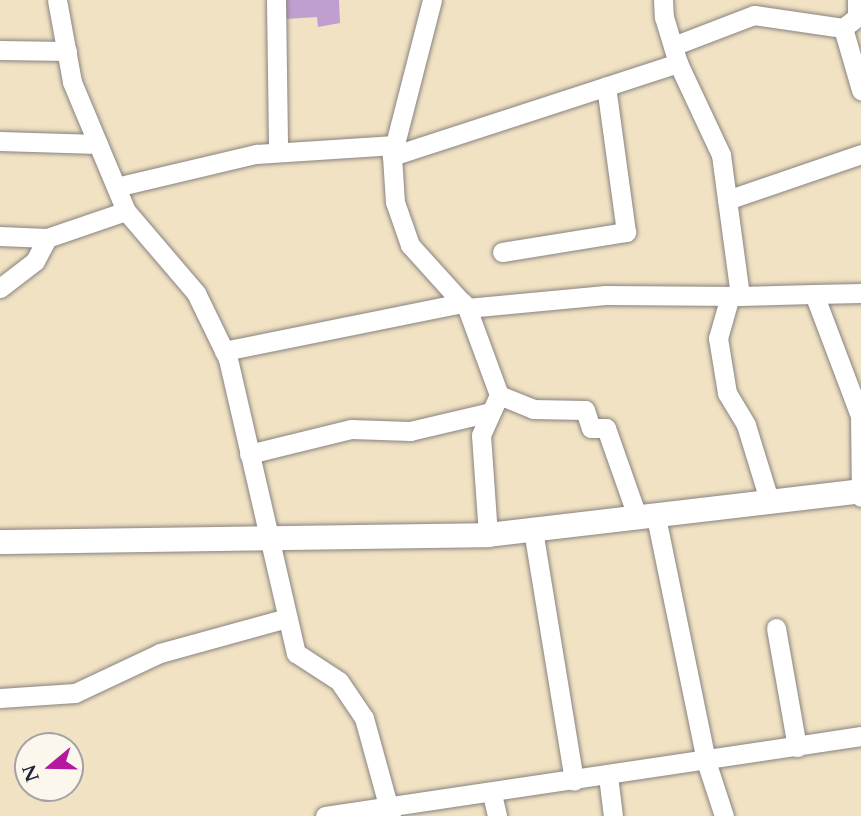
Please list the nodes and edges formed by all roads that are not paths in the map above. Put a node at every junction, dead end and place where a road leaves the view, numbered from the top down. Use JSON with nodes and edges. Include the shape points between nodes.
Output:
{"nodes":[{"id":1,"x":57,"y":0,"type":"edge"},
{"id":2,"x":276,"y":0,"type":"edge"},
{"id":3,"x":432,"y":0,"type":"edge"},
{"id":4,"x":663,"y":0,"type":"edge"},
{"id":5,"x":855,"y":15,"type":"edge"},
{"id":6,"x":0,"y":50,"type":"edge"},
{"id":7,"x":67,"y":51,"type":"junction"},
{"id":8,"x":675,"y":55,"type":"junction"},
{"id":9,"x":606,"y":86,"type":"junction"},
{"id":10,"x":861,"y":90,"type":"edge"},
{"id":11,"x":0,"y":142,"type":"edge"},
{"id":12,"x":98,"y":144,"type":"junction"},
{"id":13,"x":393,"y":150,"type":"junction"},
{"id":14,"x":278,"y":152,"type":"junction"},
{"id":15,"x":861,"y":154,"type":"edge"},
{"id":16,"x":116,"y":187,"type":"junction"},
{"id":17,"x":727,"y":200,"type":"junction"},
{"id":18,"x":126,"y":211,"type":"junction"},
{"id":19,"x":0,"y":236,"type":"edge"},
{"id":20,"x":47,"y":238,"type":"junction"},
{"id":21,"x":502,"y":252,"type":"dead end"},
{"id":22,"x":0,"y":288,"type":"edge"},
{"id":23,"x":861,"y":293,"type":"edge"},
{"id":24,"x":814,"y":294,"type":"junction"},
{"id":25,"x":735,"y":296,"type":"junction"},
{"id":26,"x":465,"y":306,"type":"junction"},
{"id":27,"x":224,"y":351,"type":"junction"},
{"id":28,"x":495,"y":404,"type":"junction"},
{"id":29,"x":249,"y":454,"type":"junction"},
{"id":30,"x":861,"y":491,"type":"edge"},
{"id":31,"x":861,"y":497,"type":"edge"},
{"id":32,"x":770,"y":503,"type":"junction"},
{"id":33,"x":647,"y":518,"type":"junction"},
{"id":34,"x":533,"y":530,"type":"junction"},
{"id":35,"x":488,"y":535,"type":"junction"},
{"id":36,"x":268,"y":540,"type":"junction"},
{"id":37,"x":0,"y":542,"type":"edge"},
{"id":38,"x":287,"y":618,"type":"junction"},
{"id":39,"x":775,"y":628,"type":"dead end"},
{"id":40,"x":0,"y":698,"type":"edge"},
{"id":41,"x":861,"y":736,"type":"edge"},
{"id":42,"x":797,"y":747,"type":"junction"},
{"id":43,"x":706,"y":761,"type":"junction"},
{"id":44,"x":608,"y":776,"type":"junction"},
{"id":45,"x":574,"y":781,"type":"junction"},
{"id":46,"x":492,"y":794,"type":"junction"},
{"id":47,"x":390,"y":813,"type":"edge"},
{"id":48,"x":325,"y":816,"type":"edge"},
{"id":49,"x":497,"y":816,"type":"edge"},
{"id":50,"x":614,"y":816,"type":"edge"},
{"id":51,"x":724,"y":816,"type":"edge"}],
"edges":[{"from":1,"to":7,"type":"street"},
{"from":2,"to":14,"type":"street"},
{"from":3,"to":13,"type":"street"},
{"from":4,"to":8,"type":"street"},
{"from":5,"to":8,"type":"street","via":[[754,15]]},
{"from":5,"to":10,"type":"street"},
{"from":6,"to":7,"type":"street"},
{"from":7,"to":12,"type":"street","via":[[72,82]]},
{"from":8,"to":9,"type":"street"},
{"from":8,"to":17,"type":"street","via":[[720,155]]},
{"from":9,"to":13,"type":"street"},
{"from":9,"to":21,"type":"street","via":[[626,232]]},
{"from":11,"to":12,"type":"street"},
{"from":12,"to":16,"type":"street"},
{"from":13,"to":14,"type":"street"},
{"from":13,"to":26,"type":"street","via":[[395,202],[410,245]]},
{"from":14,"to":16,"type":"street"},
{"from":15,"to":17,"type":"street"},
{"from":16,"to":18,"type":"street"},
{"from":17,"to":25,"type":"street"},
{"from":18,"to":20,"type":"street"},
{"from":18,"to":27,"type":"street","via":[[196,293]]},
{"from":19,"to":20,"type":"street"},
{"from":20,"to":22,"type":"street","via":[[36,261]]},
{"from":23,"to":24,"type":"street"},
{"from":24,"to":25,"type":"street"},
{"from":24,"to":30,"type":"street","via":[[860,416]]},
{"from":25,"to":26,"type":"street","via":[[605,295]]},
{"from":25,"to":32,"type":"street","via":[[718,338],[727,393],[746,425]]},
{"from":26,"to":27,"type":"street"},
{"from":26,"to":28,"type":"street"},
{"from":27,"to":29,"type":"street"},
{"from":28,"to":29,"type":"street","via":[[410,431],[351,429]]},
{"from":28,"to":33,"type":"street","via":[[584,410],[591,429],[606,428]]},
{"from":28,"to":35,"type":"street","via":[[481,435]]},
{"from":29,"to":36,"type":"street"},
{"from":30,"to":31,"type":"street"},
{"from":30,"to":32,"type":"main road"},
{"from":32,"to":33,"type":"main road"},
{"from":33,"to":34,"type":"main road"},
{"from":33,"to":43,"type":"street"},
{"from":34,"to":35,"type":"main road"},
{"from":34,"to":45,"type":"street"},
{"from":35,"to":36,"type":"main road"},
{"from":36,"to":37,"type":"main road"},
{"from":36,"to":38,"type":"street"},
{"from":38,"to":40,"type":"street","via":[[160,653],[75,693]]},
{"from":38,"to":47,"type":"street","via":[[296,653],[339,681],[364,718]]},
{"from":39,"to":42,"type":"street"},
{"from":41,"to":42,"type":"street"},
{"from":42,"to":43,"type":"street"},
{"from":43,"to":44,"type":"street"},
{"from":43,"to":51,"type":"street"},
{"from":44,"to":45,"type":"street"},
{"from":44,"to":50,"type":"street"},
{"from":45,"to":46,"type":"street"},
{"from":46,"to":47,"type":"street"},
{"from":46,"to":49,"type":"street"},
{"from":47,"to":48,"type":"street"}]}
